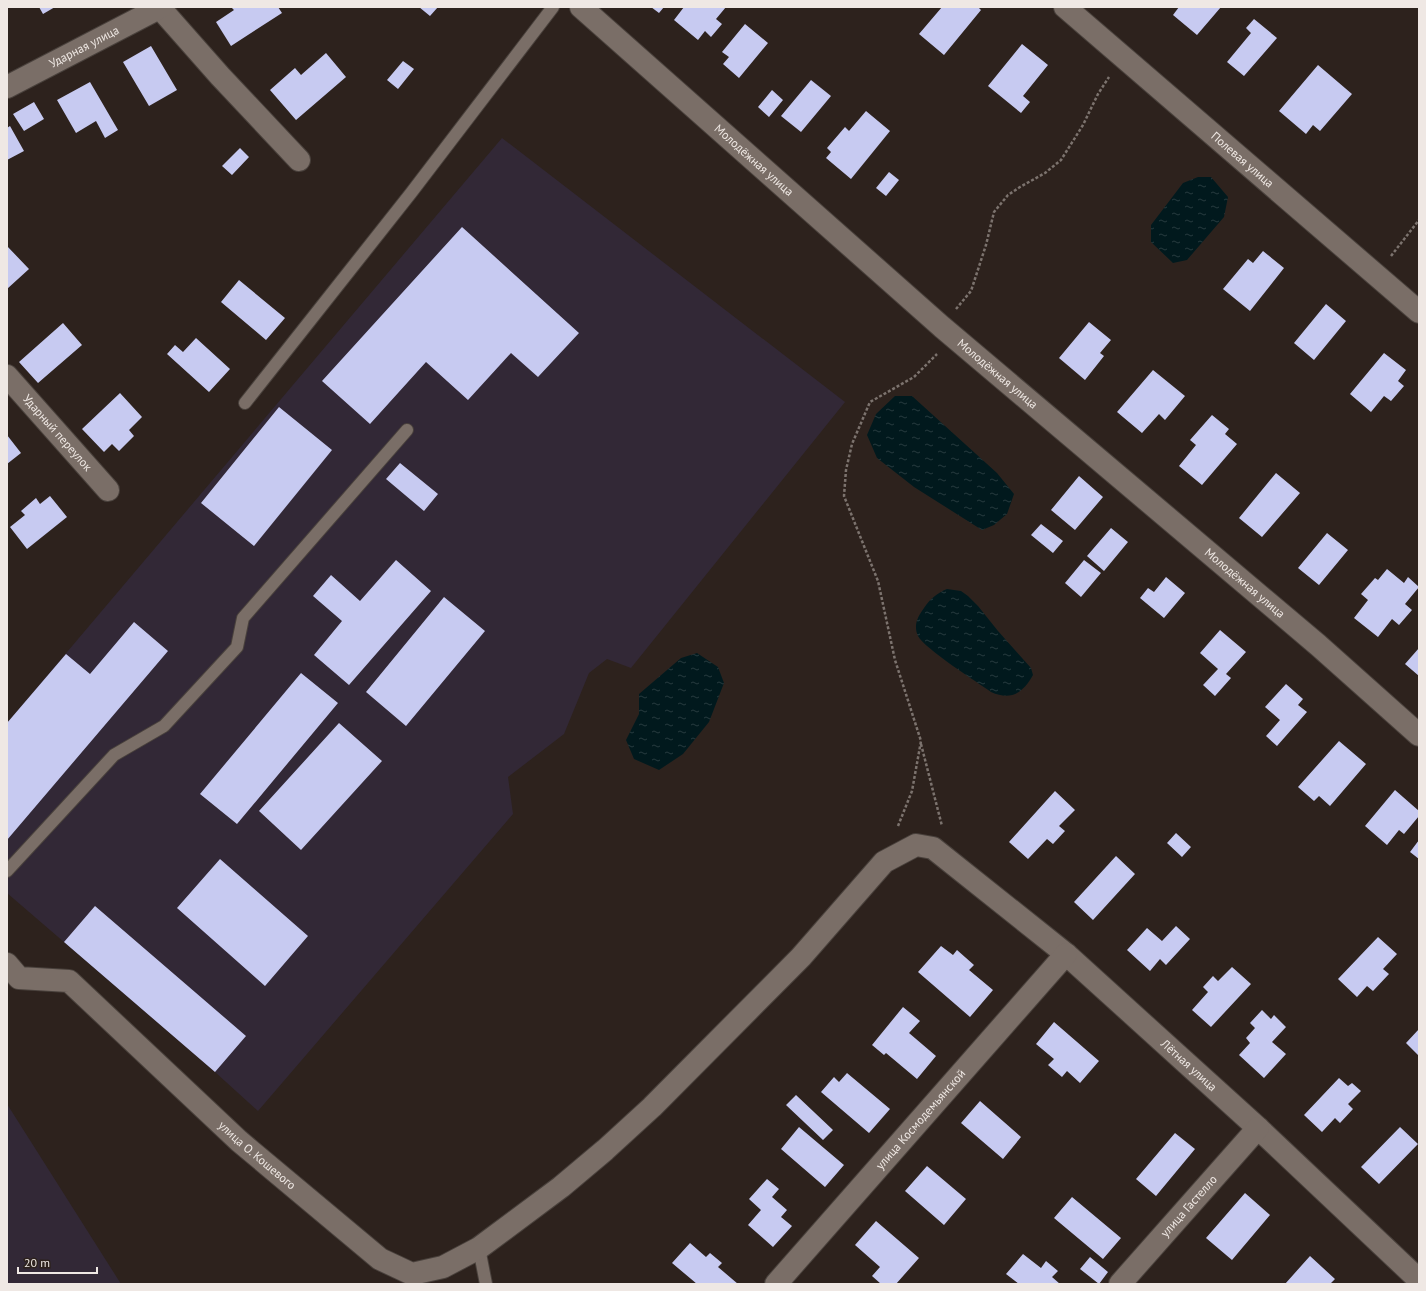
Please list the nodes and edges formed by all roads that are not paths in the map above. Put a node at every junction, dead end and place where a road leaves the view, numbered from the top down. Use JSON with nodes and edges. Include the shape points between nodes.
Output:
{"nodes":[{"id":1,"x":160,"y":7,"type":"edge"},
{"id":2,"x":553,"y":7,"type":"edge"},
{"id":3,"x":581,"y":7,"type":"edge"},
{"id":4,"x":1065,"y":7,"type":"edge"},
{"id":5,"x":7,"y":86,"type":"edge"},
{"id":6,"x":299,"y":160,"type":"dead end"},
{"id":7,"x":1419,"y":312,"type":"edge"},
{"id":8,"x":7,"y":376,"type":"edge"},
{"id":9,"x":245,"y":403,"type":"dead end"},
{"id":10,"x":407,"y":430,"type":"dead end"},
{"id":11,"x":108,"y":490,"type":"dead end"},
{"id":12,"x":1419,"y":735,"type":"edge"},
{"id":13,"x":950,"y":861,"type":"joint"},
{"id":14,"x":7,"y":871,"type":"edge"},
{"id":15,"x":1066,"y":954,"type":"junction"},
{"id":16,"x":13,"y":971,"type":"edge"},
{"id":17,"x":1258,"y":1128,"type":"junction"},
{"id":18,"x":479,"y":1248,"type":"junction"},
{"id":19,"x":1419,"y":1280,"type":"edge"},
{"id":20,"x":486,"y":1284,"type":"edge"},
{"id":21,"x":776,"y":1284,"type":"edge"},
{"id":22,"x":1120,"y":1284,"type":"edge"}],
"edges":[{"from":1,"to":5,"type":"street","name":"Ударная улица"},
{"from":1,"to":6,"type":"street"},
{"from":2,"to":9,"type":"lane","via":[[411,193]]},
{"from":3,"to":12,"type":"street","name":"Молодёжная улица","via":[[942,327],[1318,645]]},
{"from":4,"to":7,"type":"street","name":"Полевая улица"},
{"from":8,"to":11,"type":"street","name":"Ударный переулок"},
{"from":10,"to":14,"type":"lane","via":[[244,618],[238,647],[164,726],[114,755]]},
{"from":13,"to":15,"type":"street","name":"Лётная улица"},
{"from":13,"to":18,"type":"street","name":"улица О. Кошевого","via":[[933,848],[916,845],[884,862],[801,957],[652,1107],[561,1187]]},
{"from":15,"to":17,"type":"street","name":"Лётная улица"},
{"from":15,"to":21,"type":"street","name":"улица Космодемьянской"},
{"from":16,"to":18,"type":"street","name":"улица О. Кошевого","via":[[69,981],[239,1141],[380,1259],[412,1274],[442,1267]]},
{"from":17,"to":19,"type":"street","name":"Лётная улица"},
{"from":17,"to":22,"type":"street","name":"улица Гастелло"},
{"from":18,"to":20,"type":"lane"}]}
